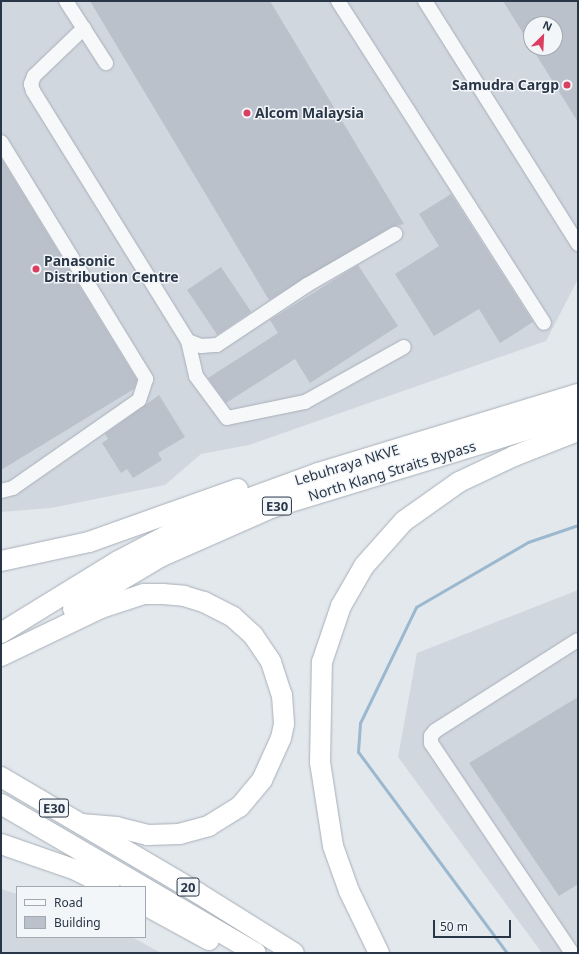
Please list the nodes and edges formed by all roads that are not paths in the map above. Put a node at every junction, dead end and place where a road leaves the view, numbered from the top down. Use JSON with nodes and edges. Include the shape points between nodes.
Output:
{"nodes":[{"id":1,"x":66,"y":1,"type":"edge"},
{"id":2,"x":338,"y":1,"type":"edge"},
{"id":3,"x":425,"y":1,"type":"edge"},
{"id":4,"x":84,"y":28,"type":"junction"},
{"id":5,"x":106,"y":63,"type":"dead end"},
{"id":6,"x":1,"y":142,"type":"edge"},
{"id":7,"x":395,"y":234,"type":"dead end"},
{"id":8,"x":578,"y":244,"type":"edge"},
{"id":9,"x":544,"y":323,"type":"dead end"},
{"id":10,"x":188,"y":340,"type":"junction"},
{"id":11,"x":404,"y":347,"type":"dead end"},
{"id":12,"x":578,"y":394,"type":"edge"},
{"id":13,"x":542,"y":404,"type":"junction"},
{"id":14,"x":578,"y":414,"type":"edge"},
{"id":15,"x":578,"y":431,"type":"edge"},
{"id":16,"x":1,"y":491,"type":"edge"},
{"id":17,"x":216,"y":497,"type":"junction"},
{"id":18,"x":1,"y":548,"type":"edge"},
{"id":19,"x":1,"y":561,"type":"edge"},
{"id":20,"x":1,"y":633,"type":"edge"},
{"id":21,"x":578,"y":640,"type":"edge"},
{"id":22,"x":1,"y":656,"type":"edge"},
{"id":23,"x":1,"y":777,"type":"edge"},
{"id":24,"x":1,"y":804,"type":"edge"},
{"id":25,"x":81,"y":824,"type":"junction"},
{"id":26,"x":1,"y":844,"type":"edge"},
{"id":27,"x":108,"y":886,"type":"edge"},
{"id":28,"x":141,"y":886,"type":"edge"},
{"id":29,"x":146,"y":889,"type":"edge"},
{"id":30,"x":146,"y":906,"type":"edge"},
{"id":31,"x":375,"y":946,"type":"edge"},
{"id":32,"x":232,"y":953,"type":"edge"},
{"id":33,"x":256,"y":953,"type":"edge"},
{"id":34,"x":294,"y":953,"type":"edge"},
{"id":35,"x":572,"y":953,"type":"edge"}],
"edges":[{"from":1,"to":4,"type":"street"},
{"from":2,"to":9,"type":"street"},
{"from":3,"to":8,"type":"street"},
{"from":4,"to":5,"type":"street"},
{"from":4,"to":10,"type":"street","via":[[34,76],[31,84],[33,91]]},
{"from":6,"to":16,"type":"street","via":[[146,379],[139,400],[14,488]]},
{"from":7,"to":10,"type":"street","via":[[307,285],[217,345],[201,346]]},
{"from":10,"to":11,"type":"street","via":[[196,376],[227,418],[305,402]]},
{"from":12,"to":13,"type":"highway","name":"Lebuhraya NKVE"},
{"from":13,"to":17,"type":"highway","via":[[399,435]]},
{"from":13,"to":20,"type":"highway","name":"Lebuhraya NKVE","via":[[318,473],[242,501],[183,526],[118,561]]},
{"from":14,"to":22,"type":"highway","name":"North Klang Straits Bypass","number":"E30","via":[[263,511],[198,538],[132,572]]},
{"from":15,"to":31,"type":"highway","via":[[514,456],[459,482],[404,521],[364,566],[341,606],[322,662],[319,727],[325,798],[336,854],[349,891]]},
{"from":17,"to":18,"type":"highway","via":[[55,540]]},
{"from":17,"to":19,"type":"highway","via":[[89,542]]},
{"from":21,"to":35,"type":"street","via":[[431,736],[431,743]]},
{"from":22,"to":25,"type":"highway","via":[[100,608],[144,594],[163,594],[184,596],[204,602],[233,617],[253,635],[271,662],[282,695],[284,724],[281,738],[262,780],[239,807],[209,826],[180,834],[148,835],[117,827]]},
{"from":23,"to":25,"type":"highway","number":"E30"},
{"from":24,"to":28,"type":"highway","number":"20"},
{"from":25,"to":34,"type":"highway","number":"20","via":[[274,938]]},
{"from":26,"to":27,"type":"highway","via":[[76,870]]},
{"from":29,"to":33,"type":"highway","number":"20"},
{"from":30,"to":32,"type":"highway"}]}
